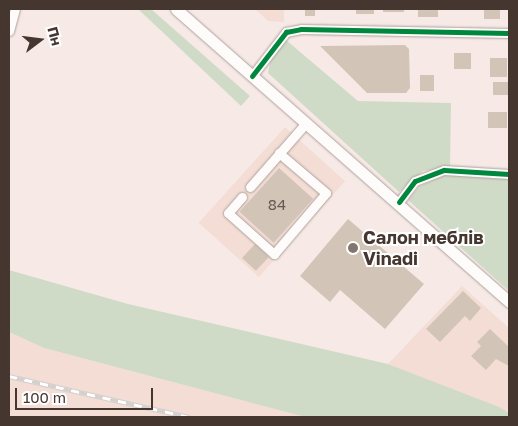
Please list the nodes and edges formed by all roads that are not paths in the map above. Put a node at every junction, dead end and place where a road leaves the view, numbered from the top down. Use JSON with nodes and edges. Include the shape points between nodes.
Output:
{"nodes":[{"id":1,"x":15,"y":9,"type":"edge"},
{"id":2,"x":176,"y":9,"type":"edge"},
{"id":3,"x":9,"y":31,"type":"edge"},
{"id":4,"x":509,"y":33,"type":"edge"},
{"id":5,"x":252,"y":76,"type":"junction"},
{"id":6,"x":306,"y":123,"type":"junction"},
{"id":7,"x":279,"y":153,"type":"junction"},
{"id":8,"x":509,"y":174,"type":"edge"},
{"id":9,"x":250,"y":187,"type":"dead end"},
{"id":10,"x":242,"y":197,"type":"dead end"},
{"id":11,"x":399,"y":202,"type":"junction"},
{"id":12,"x":509,"y":302,"type":"edge"}],
"edges":[{"from":1,"to":3,"type":"street"},
{"from":2,"to":5,"type":"main road"},
{"from":4,"to":5,"type":"street","via":[[301,29],[286,32]]},
{"from":5,"to":6,"type":"main road"},
{"from":6,"to":7,"type":"street"},
{"from":6,"to":11,"type":"main road"},
{"from":7,"to":9,"type":"street"},
{"from":7,"to":10,"type":"street","via":[[326,193],[274,254],[228,213]]},
{"from":8,"to":11,"type":"street","via":[[444,170],[415,181]]},
{"from":11,"to":12,"type":"main road"}]}
